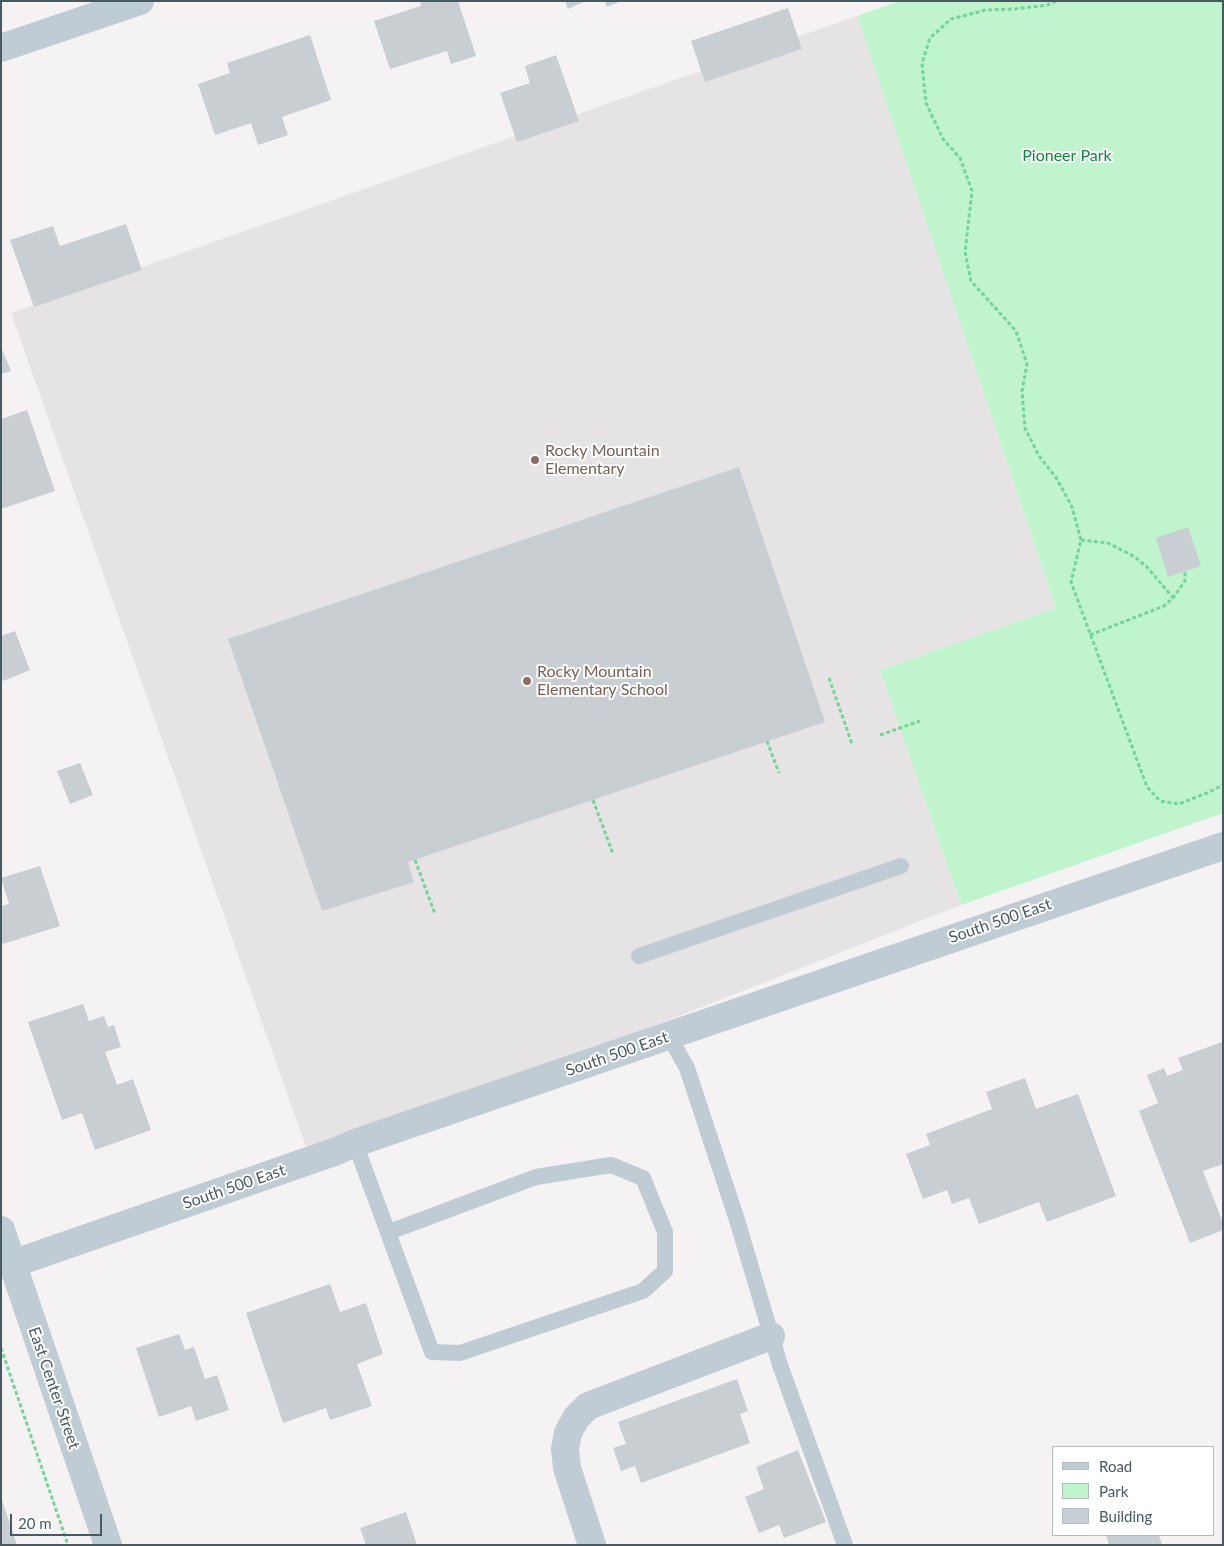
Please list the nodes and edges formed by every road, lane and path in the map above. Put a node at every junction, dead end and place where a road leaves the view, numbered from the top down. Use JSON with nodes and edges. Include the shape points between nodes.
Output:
{"nodes":[{"id":1,"x":140,"y":1,"type":"edge"},
{"id":2,"x":1056,"y":1,"type":"edge"},
{"id":3,"x":1,"y":48,"type":"edge"},
{"id":4,"x":1081,"y":540,"type":"junction"},
{"id":5,"x":1186,"y":571,"type":"dead end"},
{"id":6,"x":1173,"y":598,"type":"junction"},
{"id":7,"x":1090,"y":635,"type":"junction"},
{"id":8,"x":829,"y":678,"type":"dead end"},
{"id":9,"x":920,"y":721,"type":"dead end"},
{"id":10,"x":880,"y":735,"type":"dead end"},
{"id":11,"x":768,"y":741,"type":"dead end"},
{"id":12,"x":852,"y":744,"type":"dead end"},
{"id":13,"x":779,"y":773,"type":"dead end"},
{"id":14,"x":1223,"y":785,"type":"edge"},
{"id":15,"x":593,"y":800,"type":"dead end"},
{"id":16,"x":1223,"y":846,"type":"edge"},
{"id":17,"x":613,"y":854,"type":"dead end"},
{"id":18,"x":415,"y":860,"type":"dead end"},
{"id":19,"x":901,"y":866,"type":"dead end"},
{"id":20,"x":435,"y":914,"type":"dead end"},
{"id":21,"x":639,"y":956,"type":"dead end"},
{"id":22,"x":669,"y":1036,"type":"junction"},
{"id":23,"x":355,"y":1143,"type":"junction"},
{"id":24,"x":1,"y":1230,"type":"edge"},
{"id":25,"x":389,"y":1232,"type":"junction"},
{"id":26,"x":12,"y":1264,"type":"junction"},
{"id":27,"x":771,"y":1336,"type":"junction"},
{"id":28,"x":1,"y":1348,"type":"edge"},
{"id":29,"x":68,"y":1545,"type":"edge"},
{"id":30,"x":108,"y":1545,"type":"edge"},
{"id":31,"x":592,"y":1545,"type":"edge"},
{"id":32,"x":845,"y":1545,"type":"edge"}],
"edges":[{"from":1,"to":3,"type":"street"},
{"from":2,"to":4,"type":"path","via":[[1048,5],[986,10],[951,19],[930,38],[922,62],[926,103],[943,139],[960,158],[972,191],[965,252],[971,281],[1016,330],[1027,364],[1022,391],[1025,428],[1072,507]]},
{"from":4,"to":6,"type":"path","via":[[1108,543],[1134,557],[1148,568]]},
{"from":4,"to":7,"type":"path","via":[[1071,582]]},
{"from":5,"to":6,"type":"path","via":[[1185,580]]},
{"from":6,"to":7,"type":"path","via":[[1164,606]]},
{"from":7,"to":14,"type":"path","via":[[1147,787],[1160,801],[1179,804]]},
{"from":8,"to":12,"type":"path"},
{"from":9,"to":10,"type":"path"},
{"from":11,"to":13,"type":"path"},
{"from":15,"to":17,"type":"path"},
{"from":16,"to":22,"type":"street","name":"South 500 East"},
{"from":18,"to":20,"type":"path"},
{"from":19,"to":21,"type":"lane"},
{"from":22,"to":23,"type":"street","name":"South 500 East"},
{"from":22,"to":27,"type":"lane","via":[[686,1068],[737,1220]]},
{"from":23,"to":25,"type":"lane"},
{"from":23,"to":26,"type":"street","name":"South 500 East"},
{"from":24,"to":26,"type":"street","name":"East Center Street"},
{"from":25,"to":25,"type":"lane","via":[[536,1177],[611,1165],[644,1178],[665,1232],[665,1272],[643,1291],[460,1353],[432,1352]]},
{"from":26,"to":30,"type":"street","name":"East Center Street"},
{"from":27,"to":31,"type":"street","via":[[588,1406],[576,1418],[568,1433],[565,1449],[567,1468]]},
{"from":27,"to":32,"type":"lane"},
{"from":28,"to":29,"type":"path"}]}
